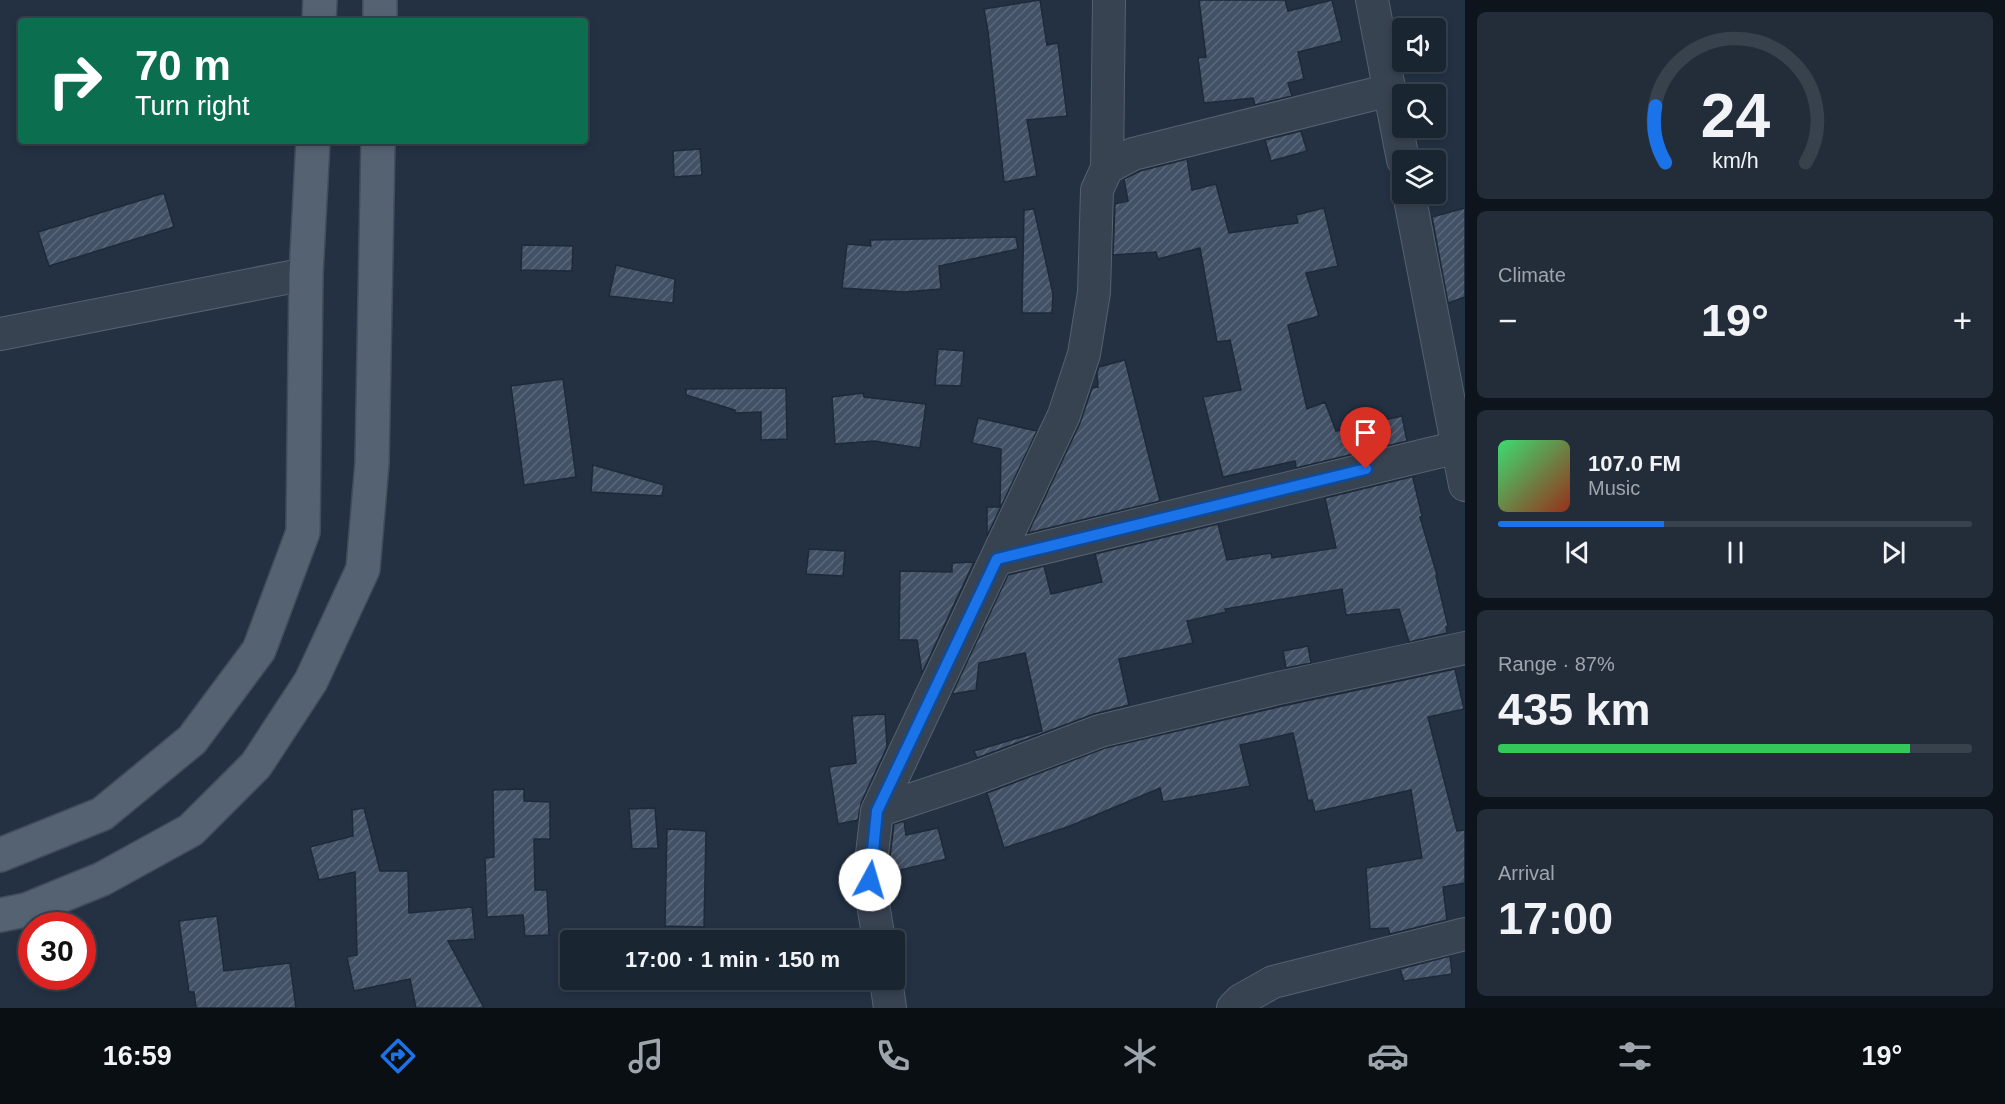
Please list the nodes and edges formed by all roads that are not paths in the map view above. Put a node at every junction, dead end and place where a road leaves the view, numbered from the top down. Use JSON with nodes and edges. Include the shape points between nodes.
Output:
{"nodes":[{"id":1,"x":320,"y":0,"type":"edge"},
{"id":2,"x":380,"y":0,"type":"edge"},
{"id":3,"x":1109,"y":0,"type":"edge"},
{"id":4,"x":1372,"y":0,"type":"edge"},
{"id":5,"x":319,"y":18,"type":"edge"},
{"id":6,"x":380,"y":18,"type":"edge"},
{"id":7,"x":1390,"y":90,"type":"junction"},
{"id":8,"x":313,"y":144,"type":"edge"},
{"id":9,"x":378,"y":144,"type":"edge"},
{"id":10,"x":1401,"y":150,"type":"edge"},
{"id":11,"x":1107,"y":168,"type":"junction"},
{"id":12,"x":1411,"y":204,"type":"edge"},
{"id":13,"x":306,"y":274,"type":"junction"},
{"id":14,"x":0,"y":334,"type":"edge"},
{"id":15,"x":1458,"y":447,"type":"junction"},
{"id":16,"x":1465,"y":485,"type":"edge"},
{"id":17,"x":997,"y":559,"type":"junction"},
{"id":18,"x":1465,"y":648,"type":"edge"},
{"id":19,"x":877,"y":811,"type":"junction"},
{"id":20,"x":0,"y":855,"type":"edge"},
{"id":21,"x":0,"y":915,"type":"edge"},
{"id":22,"x":878,"y":930,"type":"edge"},
{"id":23,"x":1465,"y":934,"type":"edge"},
{"id":24,"x":887,"y":990,"type":"edge"},
{"id":25,"x":890,"y":1008,"type":"edge"},
{"id":26,"x":1233,"y":1008,"type":"edge"}],
"edges":[{"from":1,"to":5,"type":"main road"},
{"from":2,"to":6,"type":"main road"},
{"from":3,"to":11,"type":"street"},
{"from":4,"to":7,"type":"street"},
{"from":7,"to":10,"type":"street"},
{"from":7,"to":11,"type":"street","via":[[1133,154]]},
{"from":8,"to":13,"type":"main road"},
{"from":9,"to":21,"type":"main road","via":[[372,463],[363,569],[311,681],[256,765],[191,830],[102,879],[26,910]]},
{"from":11,"to":17,"type":"street","via":[[1097,190],[1094,292],[1084,354],[1064,415]]},
{"from":12,"to":15,"type":"street"},
{"from":13,"to":14,"type":"street"},
{"from":13,"to":20,"type":"main road","via":[[303,532],[259,650],[192,740],[102,814]]},
{"from":15,"to":16,"type":"street"},
{"from":15,"to":17,"type":"street"},
{"from":17,"to":19,"type":"street"},
{"from":18,"to":19,"type":"street","via":[[1100,731]]},
{"from":19,"to":22,"type":"street","via":[[870,880]]},
{"from":23,"to":26,"type":"street","via":[[1273,982]]},
{"from":24,"to":25,"type":"street"}]}
